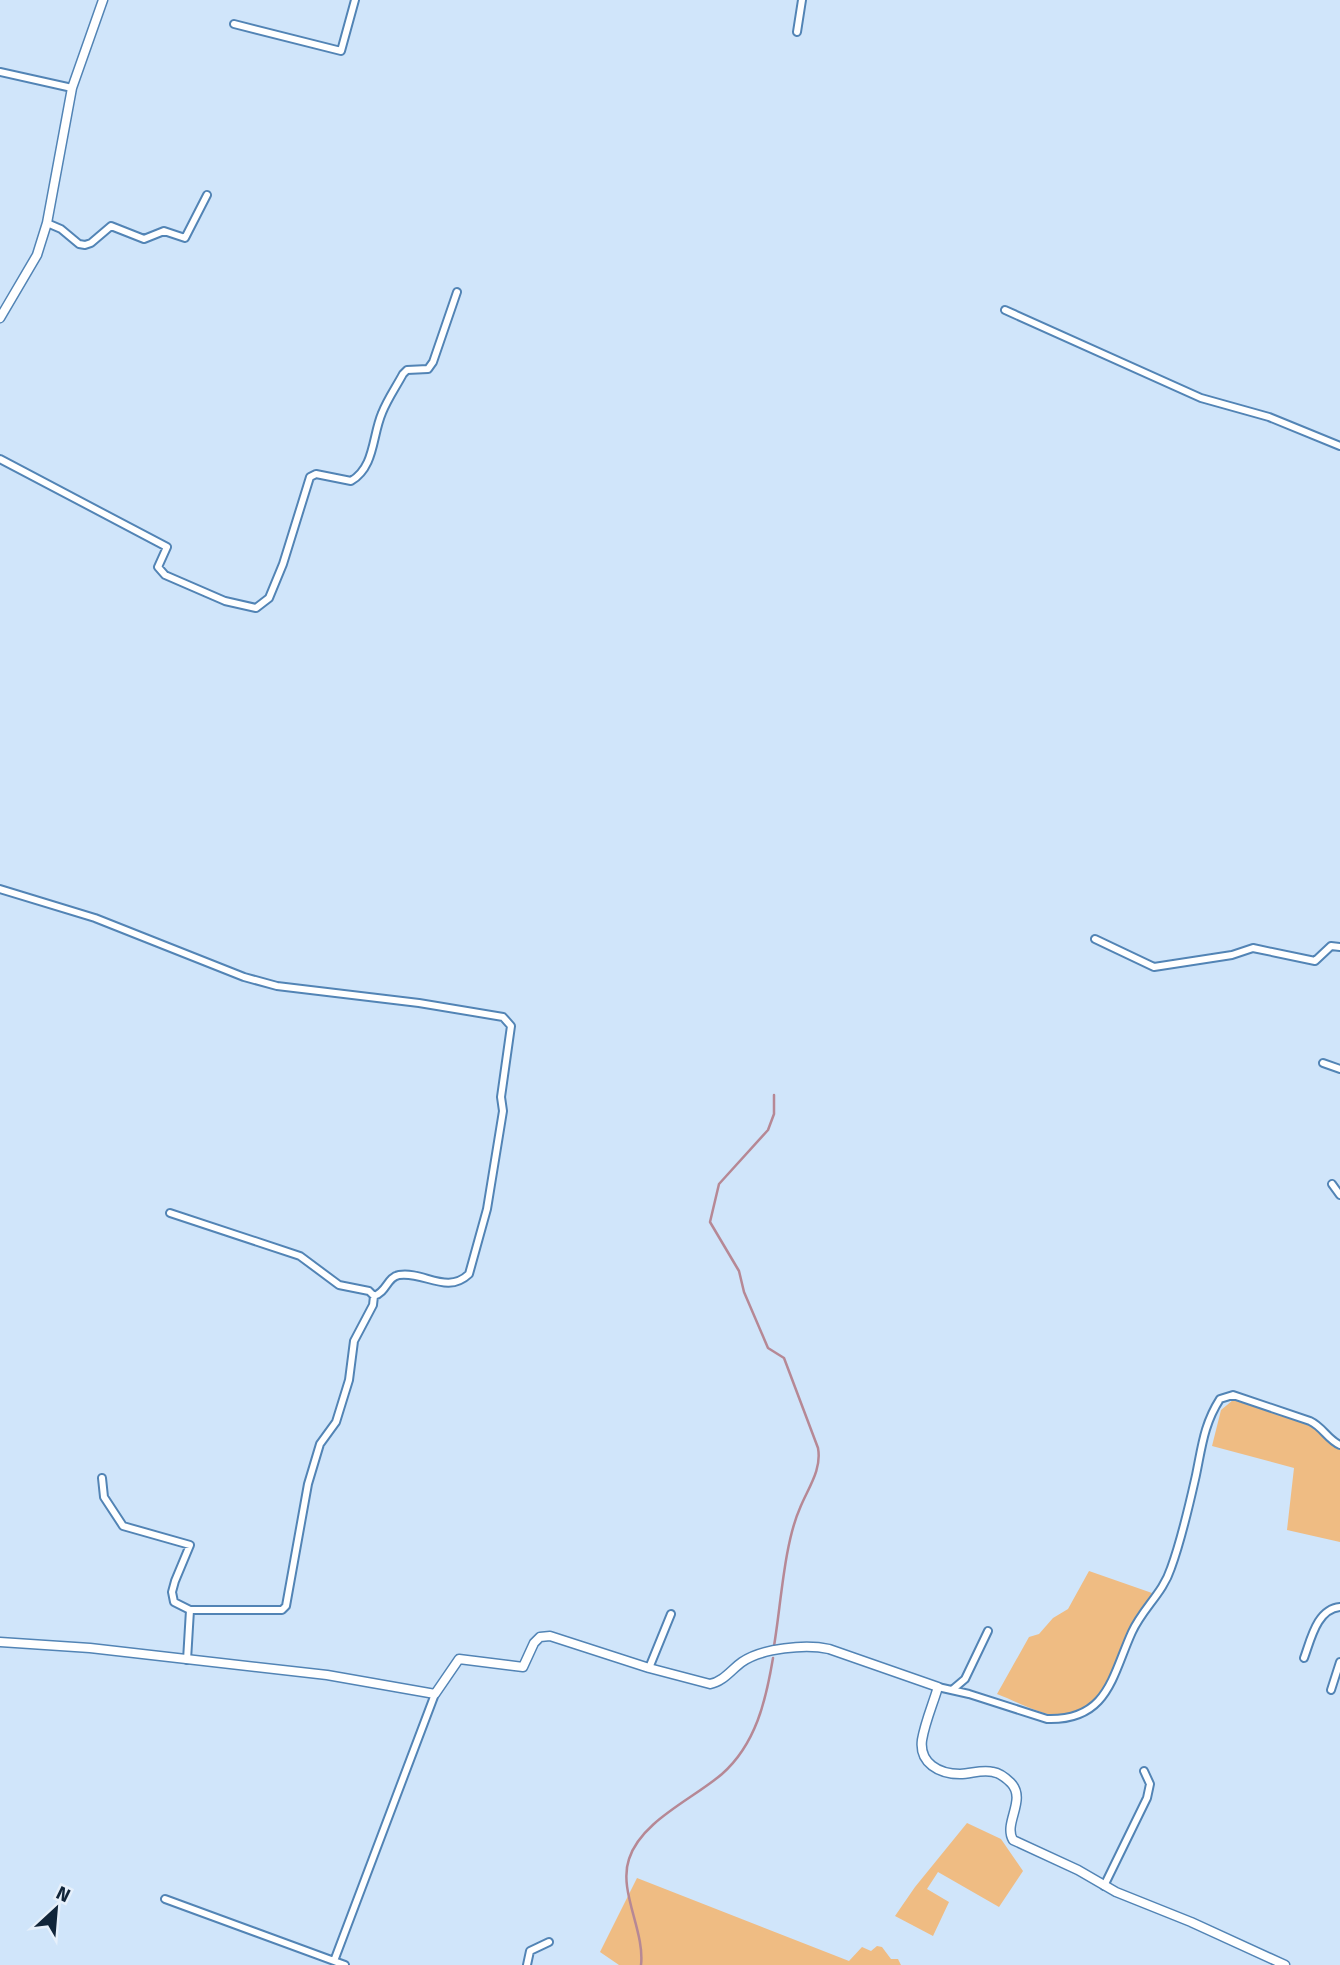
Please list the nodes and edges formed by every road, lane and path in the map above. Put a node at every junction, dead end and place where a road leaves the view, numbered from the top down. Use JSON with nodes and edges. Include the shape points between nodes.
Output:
{"nodes":[{"id":1,"x":103,"y":0,"type":"edge"},
{"id":2,"x":355,"y":0,"type":"edge"},
{"id":3,"x":803,"y":0,"type":"edge"},
{"id":4,"x":234,"y":24,"type":"dead end"},
{"id":5,"x":797,"y":32,"type":"dead end"},
{"id":6,"x":0,"y":72,"type":"edge"},
{"id":7,"x":72,"y":88,"type":"junction"},
{"id":8,"x":207,"y":195,"type":"dead end"},
{"id":9,"x":47,"y":223,"type":"junction"},
{"id":10,"x":457,"y":292,"type":"dead end"},
{"id":11,"x":1005,"y":310,"type":"dead end"},
{"id":12,"x":0,"y":318,"type":"edge"},
{"id":13,"x":1340,"y":446,"type":"edge"},
{"id":14,"x":0,"y":459,"type":"edge"},
{"id":15,"x":0,"y":889,"type":"edge"},
{"id":16,"x":1095,"y":939,"type":"dead end"},
{"id":17,"x":1340,"y":947,"type":"edge"},
{"id":18,"x":1322,"y":1063,"type":"dead end"},
{"id":19,"x":1340,"y":1069,"type":"edge"},
{"id":20,"x":1332,"y":1184,"type":"dead end"},
{"id":21,"x":1340,"y":1195,"type":"edge"},
{"id":22,"x":170,"y":1213,"type":"dead end"},
{"id":23,"x":374,"y":1296,"type":"junction"},
{"id":24,"x":1340,"y":1445,"type":"edge"},
{"id":25,"x":102,"y":1478,"type":"dead end"},
{"id":26,"x":1340,"y":1606,"type":"edge"},
{"id":27,"x":190,"y":1610,"type":"junction"},
{"id":28,"x":671,"y":1614,"type":"dead end"},
{"id":29,"x":988,"y":1631,"type":"dead end"},
{"id":30,"x":0,"y":1642,"type":"edge"},
{"id":31,"x":1304,"y":1658,"type":"dead end"},
{"id":32,"x":187,"y":1660,"type":"junction"},
{"id":33,"x":1340,"y":1662,"type":"edge"},
{"id":34,"x":649,"y":1668,"type":"junction"},
{"id":35,"x":938,"y":1687,"type":"junction"},
{"id":36,"x":952,"y":1690,"type":"junction"},
{"id":37,"x":1331,"y":1690,"type":"dead end"},
{"id":38,"x":435,"y":1694,"type":"junction"},
{"id":39,"x":1144,"y":1771,"type":"dead end"},
{"id":40,"x":1104,"y":1886,"type":"junction"},
{"id":41,"x":165,"y":1899,"type":"dead end"},
{"id":42,"x":549,"y":1942,"type":"dead end"},
{"id":43,"x":334,"y":1961,"type":"junction"},
{"id":44,"x":345,"y":1965,"type":"edge"},
{"id":45,"x":527,"y":1965,"type":"edge"},
{"id":46,"x":1285,"y":1965,"type":"edge"}],
"edges":[{"from":1,"to":7,"type":"street"},
{"from":2,"to":4,"type":"street","via":[[341,51]]},
{"from":3,"to":5,"type":"street"},
{"from":6,"to":7,"type":"street"},
{"from":7,"to":9,"type":"street"},
{"from":8,"to":9,"type":"street","via":[[185,238],[164,231],[144,239],[111,226],[85,245]]},
{"from":9,"to":12,"type":"street","via":[[37,255]]},
{"from":10,"to":14,"type":"street","via":[[433,362],[428,369],[403,374],[382,413],[360,475],[351,481],[316,474],[310,477],[269,598],[256,608],[225,601],[165,575],[158,567],[167,547]]},
{"from":11,"to":13,"type":"street","via":[[1201,398],[1269,417]]},
{"from":15,"to":23,"type":"street","via":[[94,918],[244,978],[502,1017],[511,1026],[487,1209],[469,1274],[442,1284],[400,1274]]},
{"from":16,"to":17,"type":"street","via":[[1154,967],[1253,948],[1315,961],[1331,946]]},
{"from":18,"to":19,"type":"street"},
{"from":20,"to":21,"type":"street"},
{"from":22,"to":23,"type":"street","via":[[300,1256],[340,1285]]},
{"from":23,"to":27,"type":"street","via":[[354,1342],[336,1422],[320,1444],[308,1484],[286,1606],[282,1610]]},
{"from":24,"to":36,"type":"street","via":[[1310,1421],[1233,1395],[1220,1399],[1201,1442],[1168,1577],[1136,1623],[1111,1686],[1098,1702],[1082,1713],[1047,1719]]},
{"from":25,"to":27,"type":"street","via":[[104,1497],[123,1527],[190,1545],[172,1592],[174,1602]]},
{"from":26,"to":31,"type":"street","via":[[1322,1616]]},
{"from":27,"to":32,"type":"street"},
{"from":28,"to":34,"type":"street"},
{"from":29,"to":36,"type":"street","via":[[965,1679]]},
{"from":30,"to":32,"type":"street"},
{"from":32,"to":38,"type":"street","via":[[327,1675]]},
{"from":33,"to":37,"type":"street"},
{"from":34,"to":35,"type":"street","via":[[710,1684],[756,1655],[814,1646]]},
{"from":34,"to":38,"type":"street","via":[[550,1636],[540,1637],[523,1667],[459,1659]]},
{"from":35,"to":36,"type":"street"},
{"from":35,"to":40,"type":"street","via":[[922,1738],[929,1764],[958,1774],[991,1771],[1002,1775],[1018,1795],[1013,1840]]},
{"from":38,"to":43,"type":"street"},
{"from":39,"to":40,"type":"street","via":[[1150,1784],[1147,1798]]},
{"from":40,"to":46,"type":"street"},
{"from":41,"to":43,"type":"street"},
{"from":42,"to":45,"type":"street","via":[[530,1951]]},
{"from":43,"to":44,"type":"street"}]}
